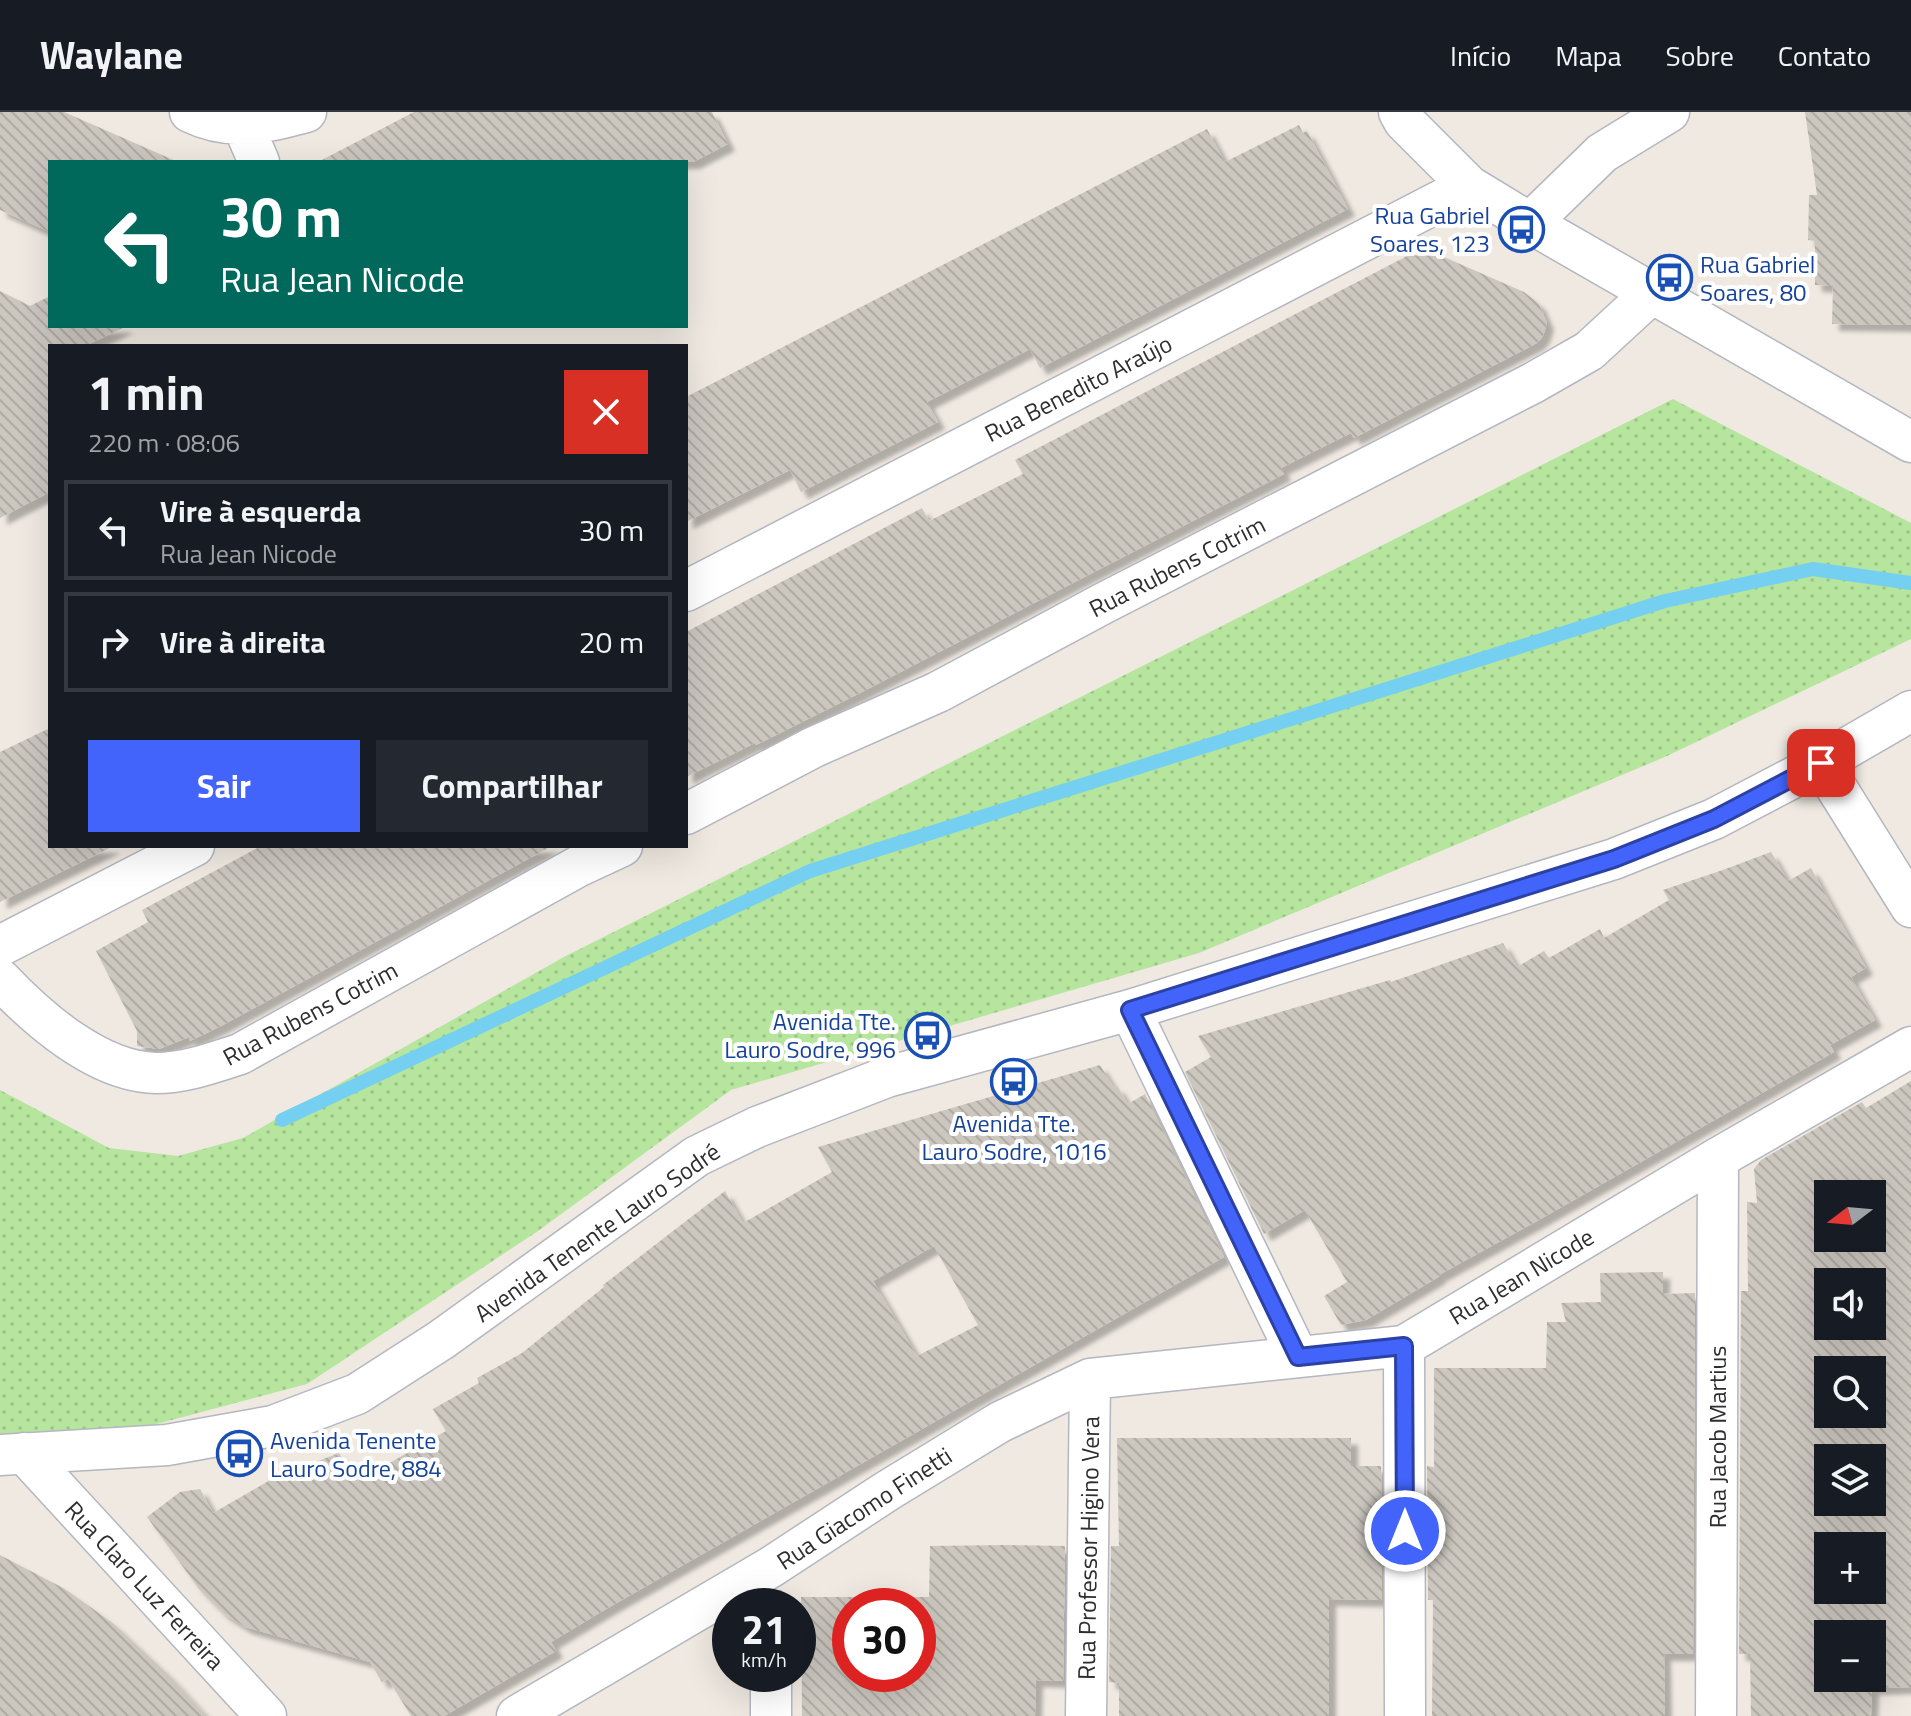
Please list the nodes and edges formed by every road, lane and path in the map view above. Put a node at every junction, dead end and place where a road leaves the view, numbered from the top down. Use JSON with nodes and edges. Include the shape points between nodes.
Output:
{"nodes":[{"id":1,"x":190,"y":112,"type":"edge"},
{"id":2,"x":306,"y":112,"type":"edge"},
{"id":3,"x":1399,"y":112,"type":"edge"},
{"id":4,"x":1669,"y":112,"type":"edge"},
{"id":5,"x":243,"y":125,"type":"junction"},
{"id":6,"x":258,"y":160,"type":"edge"},
{"id":7,"x":1469,"y":186,"type":"junction"},
{"id":8,"x":1530,"y":223,"type":"junction"},
{"id":9,"x":1652,"y":293,"type":"junction"},
{"id":10,"x":1911,"y":442,"type":"edge"},
{"id":11,"x":688,"y":590,"type":"edge"},
{"id":12,"x":1911,"y":711,"type":"edge"},
{"id":13,"x":1821,"y":763,"type":"junction"},
{"id":14,"x":688,"y":813,"type":"edge"},
{"id":15,"x":190,"y":848,"type":"edge"},
{"id":16,"x":618,"y":848,"type":"edge"},
{"id":17,"x":1911,"y":907,"type":"edge"},
{"id":18,"x":0,"y":946,"type":"edge"},
{"id":19,"x":0,"y":979,"type":"edge"},
{"id":20,"x":1130,"y":1010,"type":"junction"},
{"id":21,"x":1911,"y":1047,"type":"edge"},
{"id":22,"x":1718,"y":1158,"type":"junction"},
{"id":23,"x":1404,"y":1346,"type":"junction"},
{"id":24,"x":1298,"y":1357,"type":"junction"},
{"id":25,"x":1090,"y":1379,"type":"junction"},
{"id":26,"x":12,"y":1454,"type":"edge"},
{"id":27,"x":771,"y":1567,"type":"junction"},
{"id":28,"x":771,"y":1588,"type":"edge"},
{"id":29,"x":771,"y":1692,"type":"edge"},
{"id":30,"x":266,"y":1716,"type":"edge"},
{"id":31,"x":517,"y":1716,"type":"edge"},
{"id":32,"x":771,"y":1716,"type":"edge"},
{"id":33,"x":1086,"y":1716,"type":"edge"},
{"id":34,"x":1405,"y":1716,"type":"edge"},
{"id":35,"x":1716,"y":1716,"type":"edge"}],
"edges":[{"from":1,"to":5,"type":"street","via":[[216,123]]},
{"from":2,"to":5,"type":"street"},
{"from":3,"to":7,"type":"street"},
{"from":4,"to":8,"type":"street","via":[[1602,153]]},
{"from":5,"to":6,"type":"street"},
{"from":7,"to":8,"type":"street"},
{"from":7,"to":11,"type":"street","name":"Rua Benedito Araújo"},
{"from":8,"to":9,"type":"street"},
{"from":9,"to":10,"type":"street"},
{"from":9,"to":14,"type":"street","name":"Rua Rubens Cotrim","via":[[1589,351],[1533,383],[938,692],[814,747]]},
{"from":12,"to":13,"type":"street","name":"Avenida Tenente Lauro Sodré"},
{"from":13,"to":17,"type":"street"},
{"from":13,"to":20,"type":"street","name":"Avenida Tenente Lauro Sodré","via":[[1714,819],[1614,859]]},
{"from":15,"to":18,"type":"street"},
{"from":16,"to":19,"type":"street","name":"Rua Rubens Cotrim","via":[[240,1054],[197,1068],[154,1073],[115,1066],[61,1035]]},
{"from":20,"to":24,"type":"street"},
{"from":20,"to":26,"type":"street","name":"Avenida Tenente Lauro Sodré","via":[[887,1077],[697,1156],[357,1394],[273,1426],[182,1443]]},
{"from":21,"to":22,"type":"street","name":"Rua Jean Nicode"},
{"from":22,"to":23,"type":"street","name":"Rua Jean Nicode"},
{"from":22,"to":35,"type":"street","name":"Rua Jacob Martius"},
{"from":23,"to":24,"type":"street","name":"Rua Jean Nicode"},
{"from":23,"to":34,"type":"street"},
{"from":24,"to":25,"type":"street","name":"Rua Jean Nicode"},
{"from":25,"to":27,"type":"street","name":"Rua Giacomo Finetti","via":[[1000,1422]]},
{"from":25,"to":33,"type":"street","name":"Rua Professor Higino Vera"},
{"from":26,"to":30,"type":"street","name":"Rua Claro Luz Ferreira"},
{"from":27,"to":28,"type":"street"},
{"from":27,"to":31,"type":"street","name":"Rua Giacomo Finetti"},
{"from":29,"to":32,"type":"street"}]}
